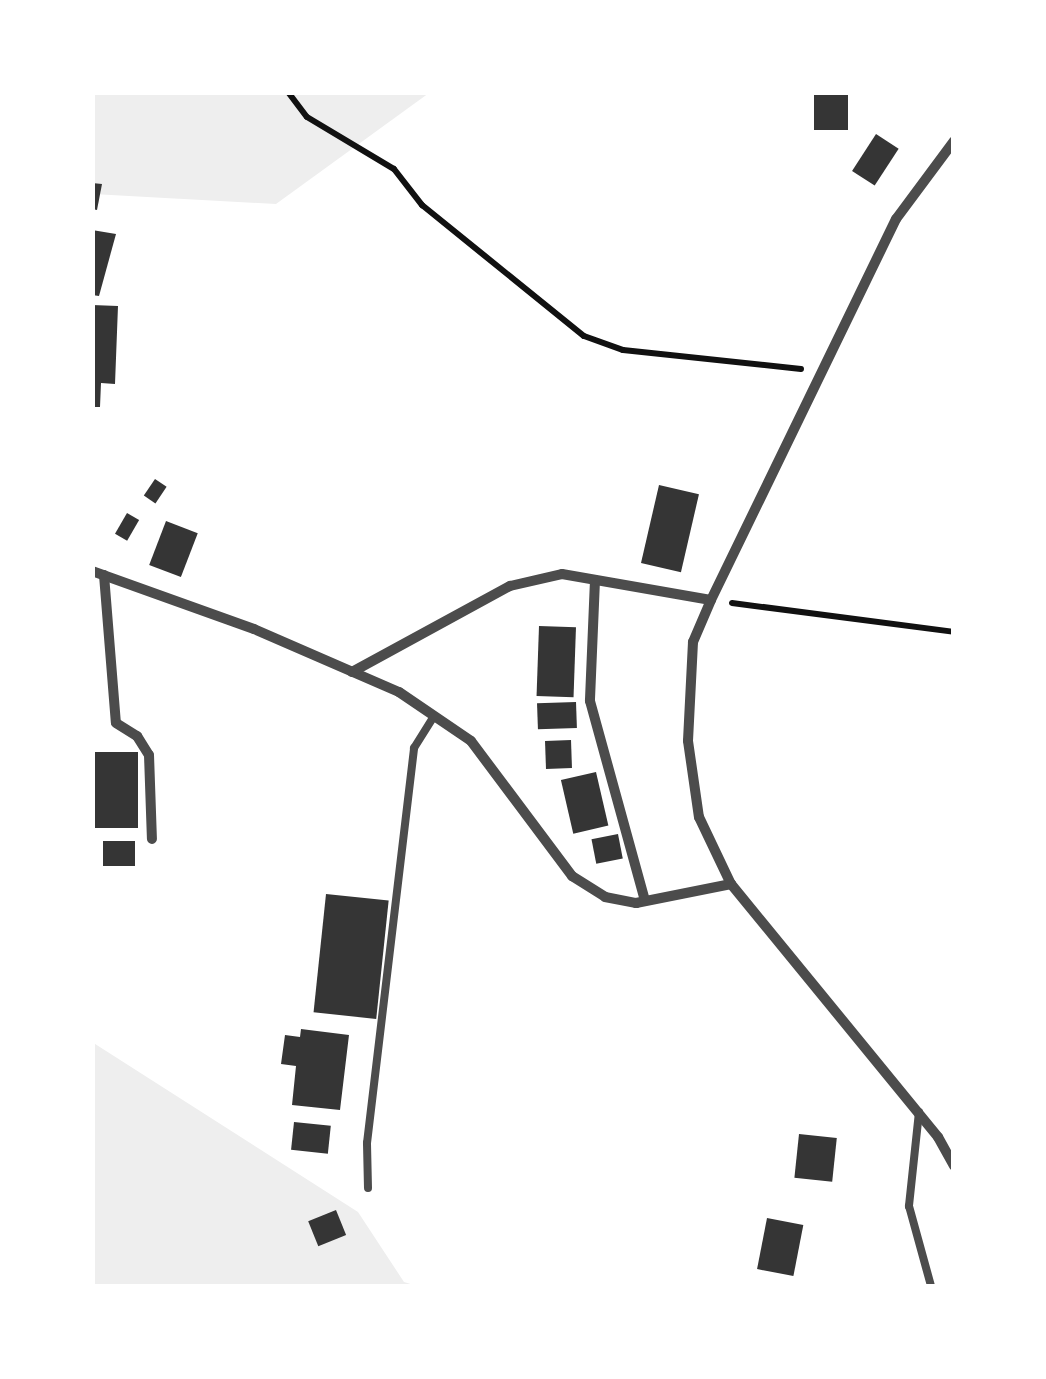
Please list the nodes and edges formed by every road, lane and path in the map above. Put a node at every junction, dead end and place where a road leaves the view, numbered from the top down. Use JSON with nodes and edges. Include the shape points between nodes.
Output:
{"nodes":[{"id":1,"x":288,"y":92,"type":"edge"},
{"id":2,"x":954,"y":141,"type":"edge"},
{"id":3,"x":822,"y":372,"type":"junction"},
{"id":4,"x":92,"y":570,"type":"edge"},
{"id":5,"x":104,"y":575,"type":"junction"},
{"id":6,"x":595,"y":580,"type":"junction"},
{"id":7,"x":711,"y":600,"type":"junction"},
{"id":8,"x":954,"y":632,"type":"edge"},
{"id":9,"x":352,"y":672,"type":"junction"},
{"id":10,"x":434,"y":716,"type":"junction"},
{"id":11,"x":152,"y":839,"type":"dead end"},
{"id":12,"x":731,"y":884,"type":"junction"},
{"id":13,"x":645,"y":902,"type":"junction"},
{"id":14,"x":918,"y":1112,"type":"junction"},
{"id":15,"x":954,"y":1166,"type":"edge"},
{"id":16,"x":368,"y":1188,"type":"dead end"},
{"id":17,"x":930,"y":1286,"type":"edge"}],
"edges":[{"from":1,"to":3,"type":"path","via":[[307,118],[394,169],[422,206],[584,336],[623,350]]},
{"from":2,"to":3,"type":"street","via":[[896,219]]},
{"from":3,"to":7,"type":"street"},
{"from":4,"to":5,"type":"street"},
{"from":5,"to":9,"type":"street"},
{"from":5,"to":11,"type":"street","via":[[116,724],[138,736],[149,755]]},
{"from":6,"to":7,"type":"street"},
{"from":6,"to":9,"type":"street","via":[[562,574],[510,586]]},
{"from":6,"to":13,"type":"street","via":[[590,701]]},
{"from":7,"to":8,"type":"path"},
{"from":7,"to":12,"type":"street","via":[[693,642],[688,741],[699,817]]},
{"from":9,"to":10,"type":"street"},
{"from":10,"to":13,"type":"street","via":[[471,741],[572,876],[605,897]]},
{"from":10,"to":16,"type":"lane","via":[[414,748],[367,1143]]},
{"from":12,"to":13,"type":"street"},
{"from":12,"to":14,"type":"street"},
{"from":14,"to":15,"type":"street"},
{"from":14,"to":17,"type":"lane","via":[[909,1206]]}]}
